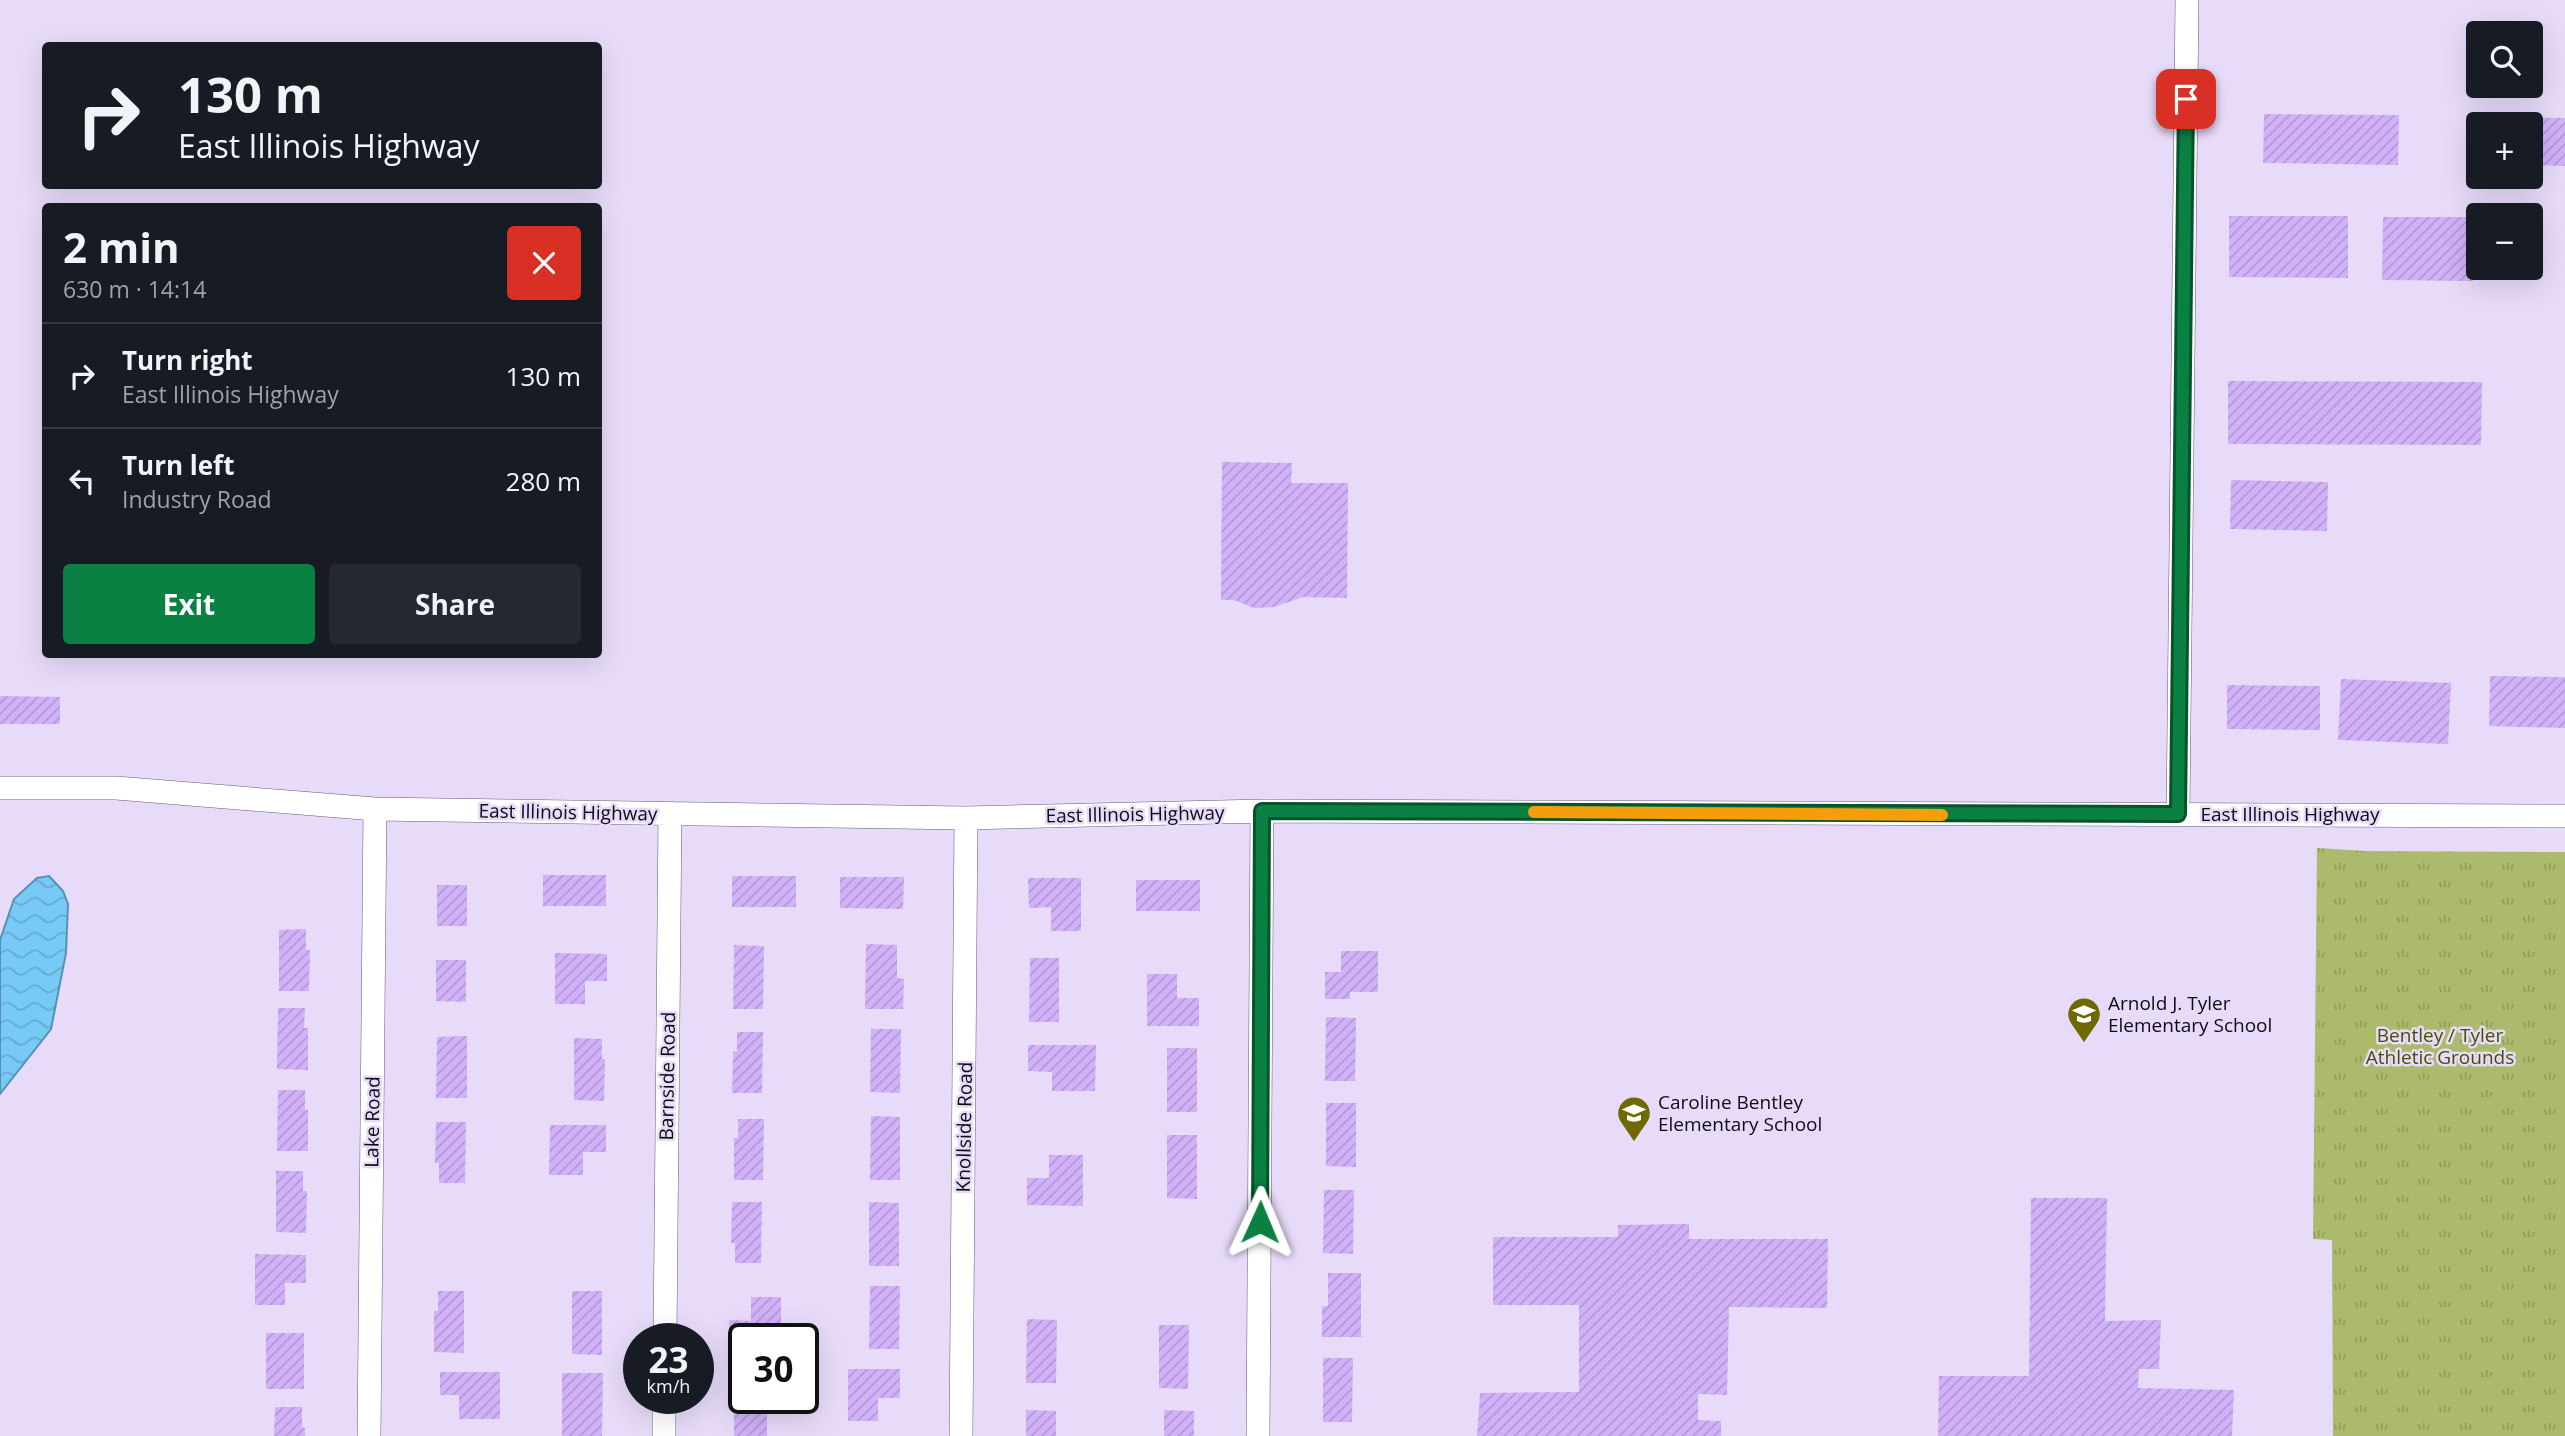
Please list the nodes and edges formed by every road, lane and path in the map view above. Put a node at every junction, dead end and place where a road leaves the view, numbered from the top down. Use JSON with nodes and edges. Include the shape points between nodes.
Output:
{"nodes":[{"id":1,"x":2187,"y":0,"type":"edge"},
{"id":2,"x":0,"y":788,"type":"edge"},
{"id":3,"x":374,"y":809,"type":"junction"},
{"id":4,"x":1262,"y":811,"type":"junction"},
{"id":5,"x":670,"y":813,"type":"junction"},
{"id":6,"x":2178,"y":814,"type":"junction"},
{"id":7,"x":2565,"y":816,"type":"edge"},
{"id":8,"x":967,"y":818,"type":"junction"},
{"id":9,"x":665,"y":1323,"type":"edge"},
{"id":10,"x":664,"y":1414,"type":"edge"},
{"id":11,"x":369,"y":1436,"type":"edge"},
{"id":12,"x":664,"y":1436,"type":"edge"},
{"id":13,"x":961,"y":1436,"type":"edge"},
{"id":14,"x":1258,"y":1436,"type":"edge"}],
"edges":[{"from":1,"to":6,"type":"street"},
{"from":2,"to":3,"type":"street","name":"East Illinois Highway","via":[[116,788]]},
{"from":3,"to":5,"type":"street","name":"East Illinois Highway"},
{"from":3,"to":11,"type":"street","name":"Lake Road"},
{"from":4,"to":6,"type":"street","name":"East Illinois Highway"},
{"from":4,"to":8,"type":"street","name":"East Illinois Highway"},
{"from":4,"to":14,"type":"street"},
{"from":5,"to":8,"type":"street","name":"East Illinois Highway"},
{"from":5,"to":9,"type":"street","name":"Barnside Road"},
{"from":6,"to":7,"type":"street","name":"East Illinois Highway"},
{"from":8,"to":13,"type":"street","name":"Knollside Road"},
{"from":10,"to":12,"type":"street"}]}
